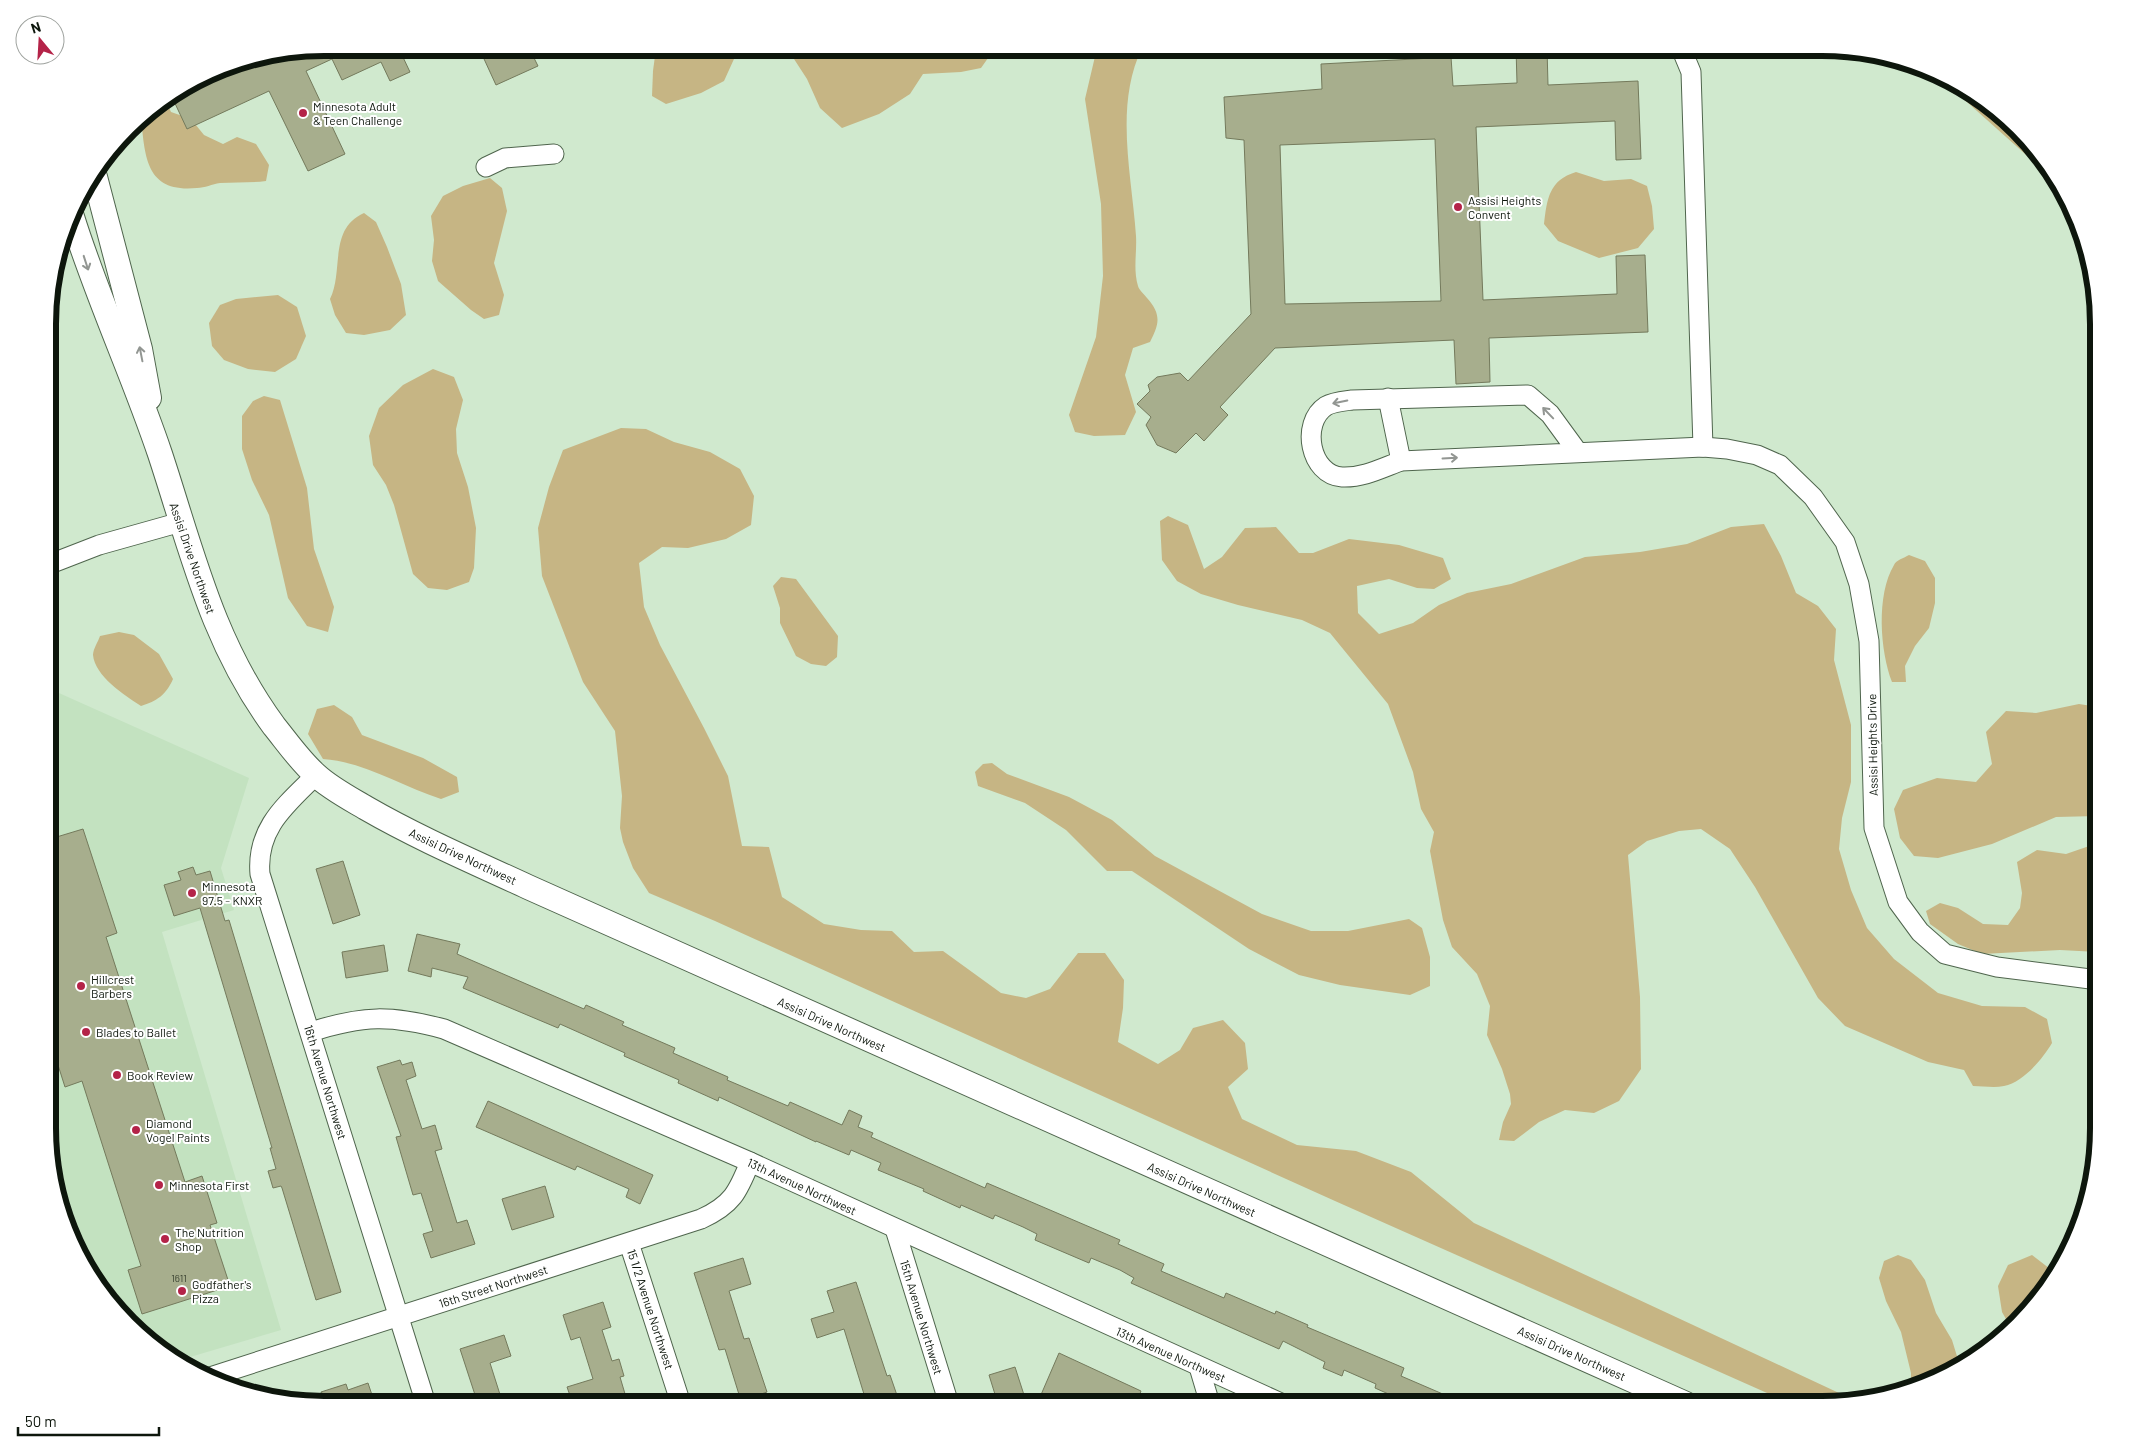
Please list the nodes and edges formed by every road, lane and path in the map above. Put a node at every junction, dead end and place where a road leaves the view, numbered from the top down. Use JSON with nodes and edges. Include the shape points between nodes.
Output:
{"nodes":[{"id":1,"x":1684,"y":56,"type":"edge"},
{"id":2,"x":554,"y":154,"type":"dead end"},
{"id":3,"x":486,"y":167,"type":"dead end"},
{"id":4,"x":96,"y":183,"type":"edge"},
{"id":5,"x":75,"y":227,"type":"edge"},
{"id":6,"x":1388,"y":398,"type":"junction"},
{"id":7,"x":1703,"y":447,"type":"junction"},
{"id":8,"x":1577,"y":451,"type":"junction"},
{"id":9,"x":160,"y":454,"type":"junction"},
{"id":10,"x":1401,"y":460,"type":"junction"},
{"id":11,"x":181,"y":522,"type":"junction"},
{"id":12,"x":56,"y":562,"type":"edge"},
{"id":13,"x":316,"y":775,"type":"junction"},
{"id":14,"x":2090,"y":979,"type":"edge"},
{"id":15,"x":311,"y":1032,"type":"junction"},
{"id":16,"x":750,"y":1162,"type":"junction"},
{"id":17,"x":895,"y":1229,"type":"junction"},
{"id":18,"x":629,"y":1243,"type":"junction"},
{"id":19,"x":399,"y":1316,"type":"junction"},
{"id":20,"x":1199,"y":1367,"type":"junction"},
{"id":21,"x":220,"y":1374,"type":"edge"},
{"id":22,"x":424,"y":1396,"type":"edge"},
{"id":23,"x":678,"y":1396,"type":"edge"},
{"id":24,"x":947,"y":1396,"type":"edge"},
{"id":25,"x":1208,"y":1396,"type":"edge"},
{"id":26,"x":1265,"y":1396,"type":"edge"},
{"id":27,"x":1668,"y":1396,"type":"edge"}],
"edges":[{"from":1,"to":7,"type":"street","via":[[1691,72]]},
{"from":2,"to":3,"type":"street","via":[[505,158]]},
{"from":9,"to":4,"type":"main road","name":"Assisi Drive Northwest","one_way":true,"via":[[140,349]]},
{"from":5,"to":9,"type":"main road","name":"Assisi Drive Northwest","one_way":true,"via":[[88,270]]},
{"from":8,"to":6,"type":"street","one_way":true,"via":[[1550,414],[1528,395]]},
{"from":6,"to":10,"type":"street"},
{"from":6,"to":10,"type":"street","one_way":true,"via":[[1327,405],[1314,418],[1310,435],[1314,455],[1322,468],[1341,477],[1369,474]]},
{"from":7,"to":8,"type":"street","name":"Assisi Heights Drive"},
{"from":7,"to":14,"type":"street","name":"Assisi Heights Drive","via":[[1757,455],[1780,465],[1813,498],[1845,542],[1859,584],[1869,640],[1874,828],[1898,902],[1920,932],[1945,954],[1997,967]]},
{"from":10,"to":8,"type":"street","name":"Assisi Heights Drive","one_way":true},
{"from":9,"to":11,"type":"main road","name":"Assisi Drive Northwest"},
{"from":11,"to":12,"type":"street"},
{"from":11,"to":13,"type":"main road","name":"Assisi Drive Northwest","via":[[209,607],[238,670],[262,710]]},
{"from":13,"to":15,"type":"street","name":"16th Avenue Northwest","via":[[273,822],[259,857],[266,895]]},
{"from":13,"to":27,"type":"main road","name":"Assisi Drive Northwest","via":[[348,798],[393,823],[528,887]]},
{"from":15,"to":16,"type":"street","name":"13th Avenue Northwest","via":[[372,1018],[404,1019],[444,1029]]},
{"from":15,"to":19,"type":"street","name":"16th Avenue Northwest"},
{"from":16,"to":17,"type":"street","name":"13th Avenue Northwest"},
{"from":16,"to":18,"type":"street","name":"16th Street Northwest","via":[[740,1186],[719,1211]]},
{"from":17,"to":20,"type":"street","name":"13th Avenue Northwest"},
{"from":17,"to":24,"type":"street","name":"15th Avenue Northwest"},
{"from":18,"to":19,"type":"street","name":"16th Street Northwest"},
{"from":18,"to":23,"type":"street","name":"15 1/2 Avenue Northwest"},
{"from":19,"to":21,"type":"street","name":"16th Street Northwest"},
{"from":19,"to":22,"type":"street","name":"16th Avenue Northwest"},
{"from":20,"to":25,"type":"street"},
{"from":20,"to":26,"type":"street","name":"13th Avenue Northwest"}]}
